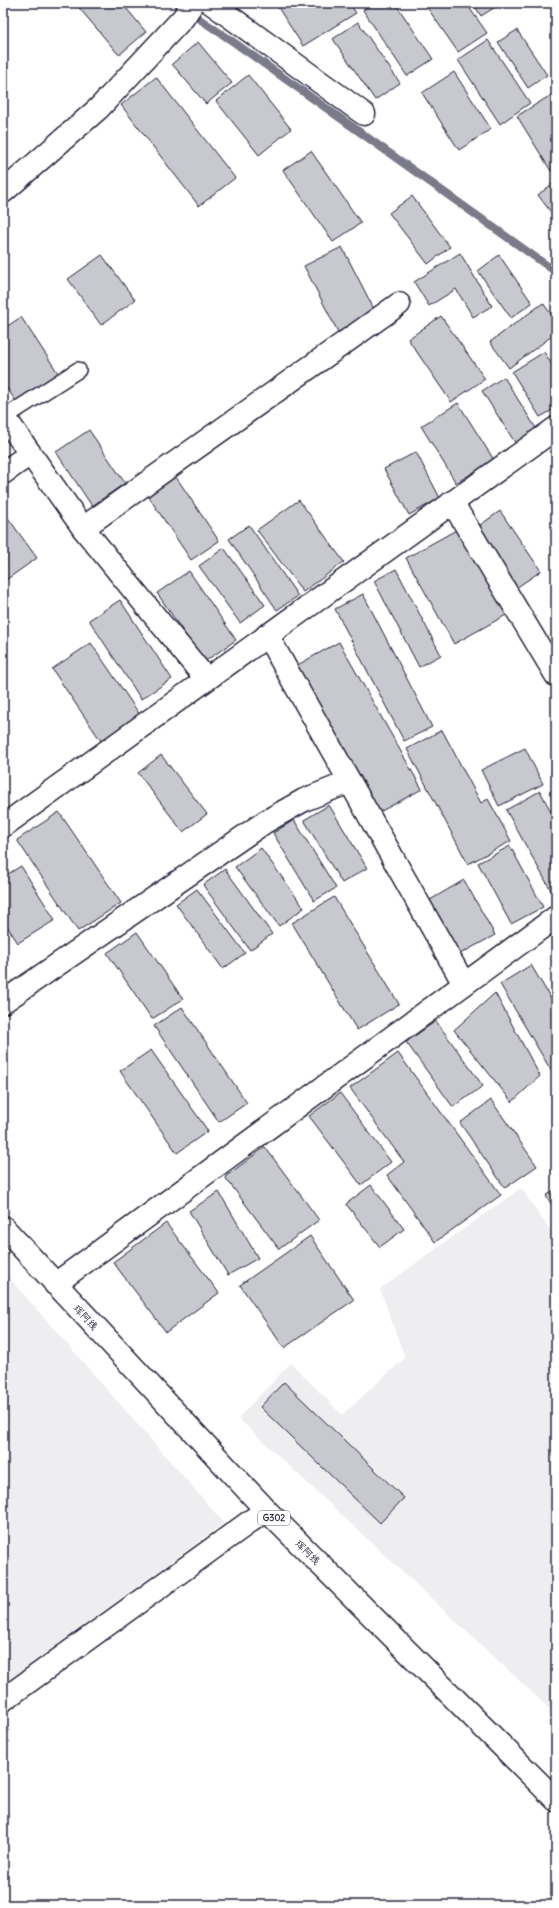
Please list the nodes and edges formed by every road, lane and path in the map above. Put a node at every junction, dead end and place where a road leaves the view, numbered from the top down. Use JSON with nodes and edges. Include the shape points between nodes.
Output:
{"nodes":[{"id":1,"x":195,"y":7,"type":"edge"},
{"id":2,"x":364,"y":114,"type":"dead end"},
{"id":3,"x":3,"y":192,"type":"edge"},
{"id":4,"x":399,"y":304,"type":"dead end"},
{"id":5,"x":78,"y":370,"type":"dead end"},
{"id":6,"x":4,"y":416,"type":"edge"},
{"id":7,"x":556,"y":428,"type":"edge"},
{"id":8,"x":30,"y":454,"type":"junction"},
{"id":9,"x":3,"y":473,"type":"edge"},
{"id":10,"x":452,"y":502,"type":"junction"},
{"id":11,"x":83,"y":528,"type":"junction"},
{"id":12,"x":267,"y":635,"type":"junction"},
{"id":13,"x":556,"y":675,"type":"edge"},
{"id":14,"x":206,"y":679,"type":"junction"},
{"id":15,"x":349,"y":782,"type":"junction"},
{"id":16,"x":3,"y":826,"type":"edge"},
{"id":17,"x":556,"y":917,"type":"edge"},
{"id":18,"x":464,"y":984,"type":"junction"},
{"id":19,"x":3,"y":1002,"type":"edge"},
{"id":20,"x":3,"y":1227,"type":"edge"},
{"id":21,"x":55,"y":1284,"type":"junction"},
{"id":22,"x":266,"y":1510,"type":"junction"},
{"id":23,"x":3,"y":1700,"type":"edge"},
{"id":24,"x":556,"y":1800,"type":"edge"}],
"edges":[{"from":1,"to":2,"type":"main road"},
{"from":1,"to":3,"type":"main road","via":[[99,108]]},
{"from":4,"to":11,"type":"main road"},
{"from":5,"to":6,"type":"lane"},
{"from":6,"to":8,"type":"main road"},
{"from":7,"to":10,"type":"main road"},
{"from":8,"to":9,"type":"main road"},
{"from":8,"to":11,"type":"main road"},
{"from":10,"to":12,"type":"main road"},
{"from":10,"to":13,"type":"main road"},
{"from":11,"to":14,"type":"main road"},
{"from":12,"to":14,"type":"main road"},
{"from":12,"to":15,"type":"main road"},
{"from":14,"to":16,"type":"main road"},
{"from":15,"to":18,"type":"main road"},
{"from":15,"to":19,"type":"main road","via":[[304,800],[265,822]]},
{"from":17,"to":18,"type":"main road"},
{"from":18,"to":21,"type":"main road"},
{"from":20,"to":21,"type":"main road","name":"珲阿线","number":"G302"},
{"from":21,"to":22,"type":"main road","name":"珲阿线","number":"G302"},
{"from":22,"to":23,"type":"main road"},
{"from":22,"to":24,"type":"main road","name":"珲阿线","number":"G302"}]}
